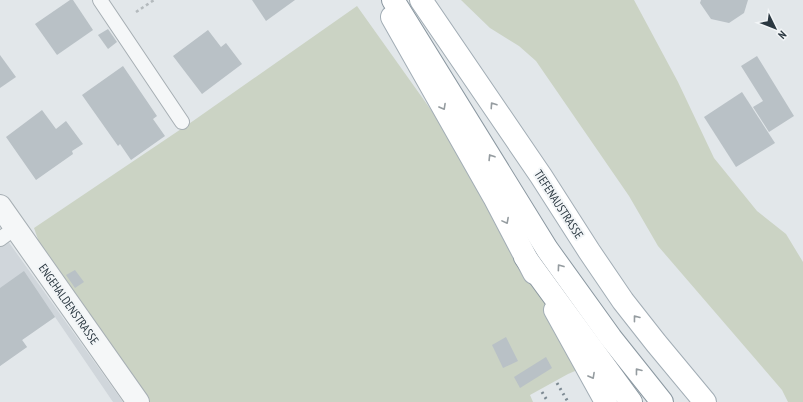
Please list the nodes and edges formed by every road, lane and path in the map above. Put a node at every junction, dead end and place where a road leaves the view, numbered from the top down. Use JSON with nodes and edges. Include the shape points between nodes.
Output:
{"nodes":[{"id":1,"x":100,"y":0,"type":"edge"},
{"id":2,"x":154,"y":0,"type":"edge"},
{"id":3,"x":382,"y":0,"type":"edge"},
{"id":4,"x":393,"y":0,"type":"edge"},
{"id":5,"x":421,"y":0,"type":"edge"},
{"id":6,"x":131,"y":16,"type":"dead end"},
{"id":7,"x":182,"y":122,"type":"dead end"},
{"id":8,"x":0,"y":206,"type":"edge"},
{"id":9,"x":7,"y":234,"type":"edge"},
{"id":10,"x":525,"y":257,"type":"junction"},
{"id":11,"x":138,"y":402,"type":"edge"},
{"id":12,"x":606,"y":402,"type":"edge"},
{"id":13,"x":631,"y":402,"type":"edge"},
{"id":14,"x":662,"y":402,"type":"edge"},
{"id":15,"x":705,"y":402,"type":"edge"}],
"edges":[{"from":1,"to":7,"type":"lane"},
{"from":2,"to":6,"type":"path"},
{"from":3,"to":10,"type":"main road","one_way":true,"via":[[494,197]]},
{"from":14,"to":4,"type":"main road","one_way":true,"via":[[611,338],[547,249]]},
{"from":15,"to":5,"type":"main road","name":"TIEFENAUSTRASSE","one_way":true,"via":[[623,301]]},
{"from":8,"to":9,"type":"street","name":"ENGEHALDENSTRASSE"},
{"from":9,"to":11,"type":"street","name":"ENGEHALDENSTRASSE"},
{"from":10,"to":12,"type":"main road","one_way":true},
{"from":10,"to":13,"type":"main road"}]}
